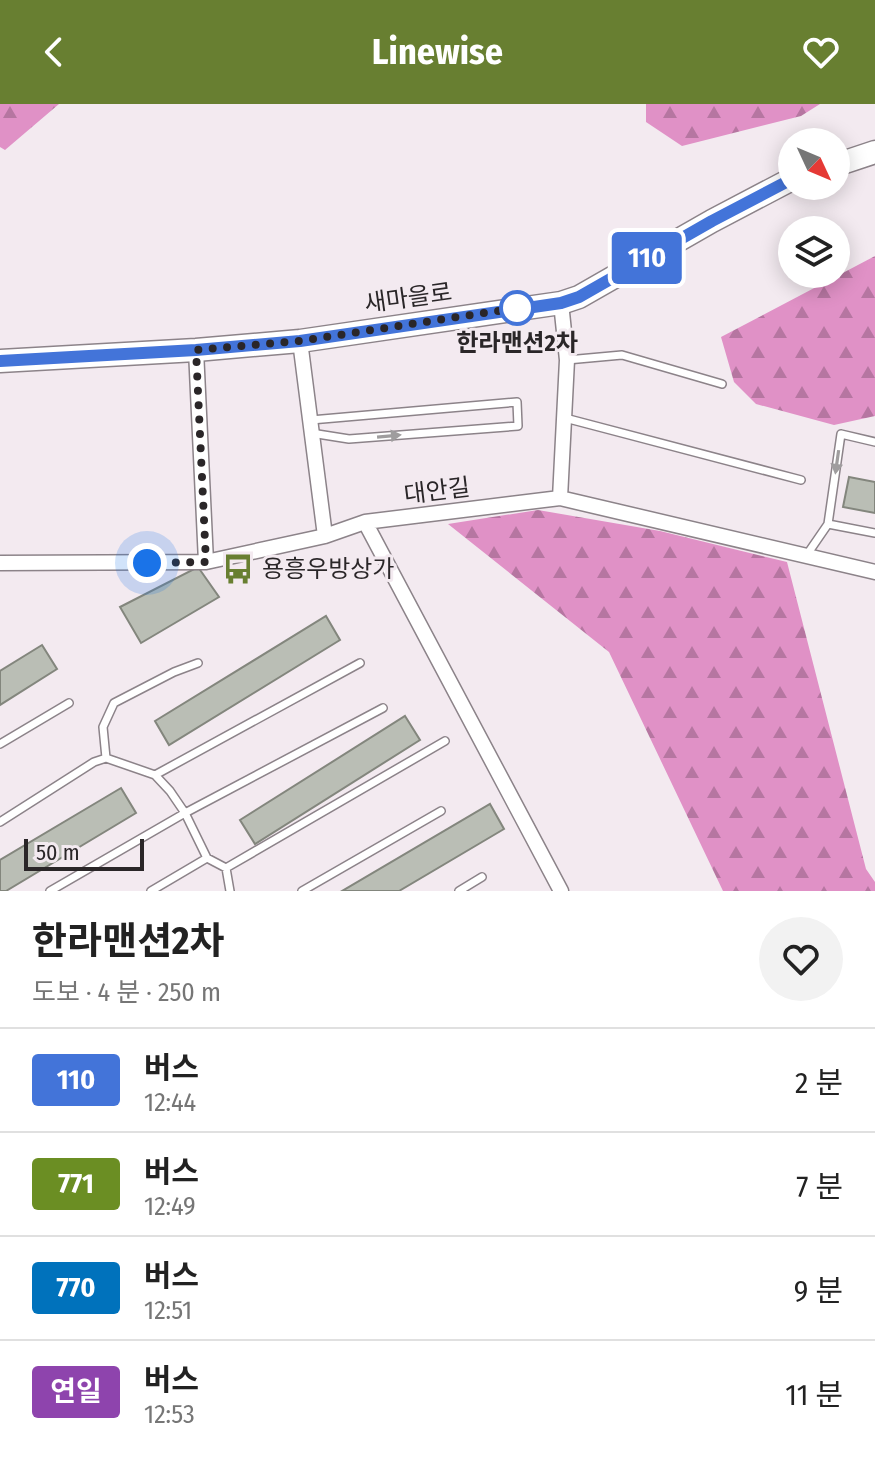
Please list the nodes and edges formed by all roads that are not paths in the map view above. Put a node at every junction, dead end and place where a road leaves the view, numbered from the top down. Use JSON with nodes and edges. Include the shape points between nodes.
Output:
{"nodes":[{"id":1,"x":875,"y":152,"type":"edge"},
{"id":2,"x":850,"y":160,"type":"edge"},
{"id":3,"x":778,"y":186,"type":"edge"},
{"id":4,"x":561,"y":303,"type":"junction"},
{"id":5,"x":300,"y":341,"type":"junction"},
{"id":6,"x":196,"y":350,"type":"junction"},
{"id":7,"x":567,"y":360,"type":"junction"},
{"id":8,"x":0,"y":361,"type":"edge"},
{"id":9,"x":722,"y":384,"type":"dead end"},
{"id":10,"x":565,"y":418,"type":"junction"},
{"id":11,"x":311,"y":427,"type":"junction"},
{"id":12,"x":875,"y":442,"type":"edge"},
{"id":13,"x":801,"y":480,"type":"dead end"},
{"id":14,"x":560,"y":498,"type":"junction"},
{"id":15,"x":365,"y":522,"type":"junction"},
{"id":16,"x":828,"y":524,"type":"junction"},
{"id":17,"x":875,"y":533,"type":"edge"},
{"id":18,"x":325,"y":536,"type":"junction"},
{"id":19,"x":806,"y":556,"type":"junction"},
{"id":20,"x":206,"y":562,"type":"junction"},
{"id":21,"x":0,"y":563,"type":"edge"},
{"id":22,"x":875,"y":572,"type":"edge"},
{"id":23,"x":198,"y":663,"type":"dead end"},
{"id":24,"x":360,"y":663,"type":"dead end"},
{"id":25,"x":69,"y":703,"type":"dead end"},
{"id":26,"x":383,"y":708,"type":"dead end"},
{"id":27,"x":445,"y":741,"type":"dead end"},
{"id":28,"x":0,"y":744,"type":"edge"},
{"id":29,"x":106,"y":758,"type":"junction"},
{"id":30,"x":155,"y":775,"type":"junction"},
{"id":31,"x":441,"y":811,"type":"dead end"},
{"id":32,"x":185,"y":813,"type":"junction"},
{"id":33,"x":0,"y":822,"type":"edge"},
{"id":34,"x":207,"y":858,"type":"junction"},
{"id":35,"x":226,"y":868,"type":"junction"},
{"id":36,"x":482,"y":877,"type":"dead end"},
{"id":37,"x":50,"y":891,"type":"edge"},
{"id":38,"x":151,"y":891,"type":"edge"},
{"id":39,"x":230,"y":891,"type":"edge"},
{"id":40,"x":302,"y":891,"type":"edge"},
{"id":41,"x":459,"y":891,"type":"edge"},
{"id":42,"x":561,"y":891,"type":"edge"}],
"edges":[{"from":1,"to":2,"type":"main road"},
{"from":3,"to":4,"type":"main road","name":"새마을로"},
{"from":4,"to":5,"type":"main road","name":"새마을로"},
{"from":4,"to":7,"type":"street"},
{"from":5,"to":6,"type":"main road","name":"새마을로"},
{"from":5,"to":11,"type":"street"},
{"from":6,"to":8,"type":"main road","name":"새마을로"},
{"from":6,"to":20,"type":"street"},
{"from":7,"to":9,"type":"lane","via":[[622,355]]},
{"from":7,"to":10,"type":"street"},
{"from":10,"to":13,"type":"lane"},
{"from":10,"to":14,"type":"street"},
{"from":11,"to":11,"type":"lane","one_way":true,"via":[[349,439],[518,426],[517,402]]},
{"from":11,"to":18,"type":"street"},
{"from":12,"to":16,"type":"lane","one_way":true,"via":[[841,434]]},
{"from":14,"to":15,"type":"street","name":"대안길"},
{"from":14,"to":19,"type":"street","name":"대안길"},
{"from":15,"to":18,"type":"street","name":"대안길"},
{"from":15,"to":42,"type":"street"},
{"from":16,"to":17,"type":"lane"},
{"from":16,"to":19,"type":"lane"},
{"from":18,"to":20,"type":"street","name":"대안길"},
{"from":19,"to":22,"type":"street","name":"대안길"},
{"from":20,"to":21,"type":"street","name":"대안길"},
{"from":23,"to":29,"type":"lane","via":[[114,703],[103,727]]},
{"from":24,"to":30,"type":"lane"},
{"from":25,"to":28,"type":"lane"},
{"from":26,"to":32,"type":"lane"},
{"from":27,"to":35,"type":"lane"},
{"from":29,"to":30,"type":"lane"},
{"from":29,"to":33,"type":"lane"},
{"from":30,"to":32,"type":"lane"},
{"from":31,"to":40,"type":"lane"},
{"from":32,"to":34,"type":"lane"},
{"from":32,"to":37,"type":"lane"},
{"from":34,"to":35,"type":"lane"},
{"from":34,"to":38,"type":"lane"},
{"from":35,"to":39,"type":"lane"},
{"from":36,"to":41,"type":"lane"}]}
